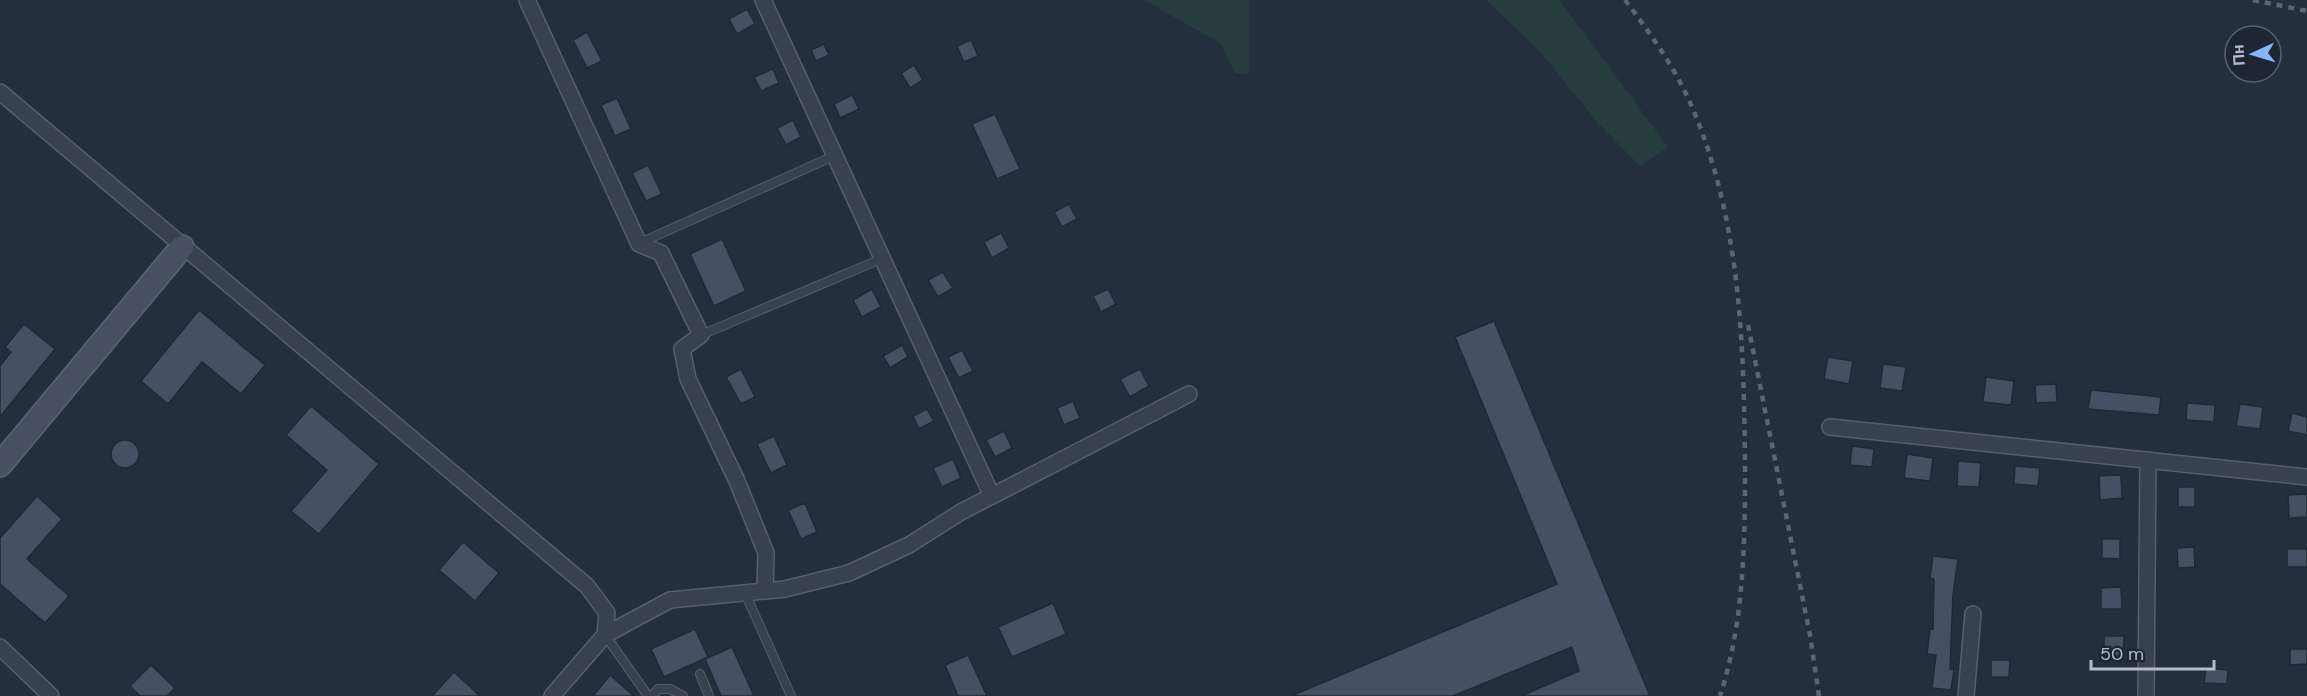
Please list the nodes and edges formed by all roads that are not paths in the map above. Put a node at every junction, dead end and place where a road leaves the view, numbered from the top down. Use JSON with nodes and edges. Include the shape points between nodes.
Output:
{"nodes":[{"id":1,"x":529,"y":0,"type":"edge"},
{"id":2,"x":763,"y":0,"type":"edge"},
{"id":3,"x":0,"y":92,"type":"edge"},
{"id":4,"x":836,"y":155,"type":"junction"},
{"id":5,"x":639,"y":244,"type":"junction"},
{"id":6,"x":182,"y":247,"type":"junction"},
{"id":7,"x":881,"y":259,"type":"junction"},
{"id":8,"x":701,"y":335,"type":"junction"},
{"id":9,"x":1189,"y":394,"type":"dead end"},
{"id":10,"x":1830,"y":427,"type":"dead end"},
{"id":11,"x":2148,"y":460,"type":"junction"},
{"id":12,"x":0,"y":465,"type":"edge"},
{"id":13,"x":2307,"y":477,"type":"edge"},
{"id":14,"x":992,"y":496,"type":"junction"},
{"id":15,"x":765,"y":591,"type":"junction"},
{"id":16,"x":745,"y":593,"type":"junction"},
{"id":17,"x":1973,"y":614,"type":"dead end"},
{"id":18,"x":605,"y":635,"type":"junction"},
{"id":19,"x":0,"y":647,"type":"edge"},
{"id":20,"x":700,"y":674,"type":"dead end"},
{"id":21,"x":51,"y":696,"type":"edge"},
{"id":22,"x":552,"y":696,"type":"edge"},
{"id":23,"x":648,"y":696,"type":"edge"},
{"id":24,"x":652,"y":696,"type":"edge"},
{"id":25,"x":683,"y":696,"type":"edge"},
{"id":26,"x":709,"y":696,"type":"edge"},
{"id":27,"x":790,"y":696,"type":"edge"},
{"id":28,"x":1966,"y":696,"type":"edge"},
{"id":29,"x":2146,"y":696,"type":"edge"}],
"edges":[{"from":1,"to":5,"type":"street"},
{"from":2,"to":4,"type":"street"},
{"from":3,"to":6,"type":"street"},
{"from":4,"to":5,"type":"lane"},
{"from":4,"to":7,"type":"street"},
{"from":5,"to":8,"type":"street","via":[[661,253]]},
{"from":6,"to":12,"type":"street"},
{"from":6,"to":18,"type":"street","via":[[587,586],[607,613]]},
{"from":7,"to":8,"type":"lane"},
{"from":7,"to":14,"type":"street"},
{"from":8,"to":15,"type":"street","via":[[682,349],[688,379],[766,553]]},
{"from":9,"to":14,"type":"street"},
{"from":10,"to":11,"type":"street"},
{"from":11,"to":13,"type":"street"},
{"from":11,"to":29,"type":"street"},
{"from":14,"to":15,"type":"street","via":[[849,573]]},
{"from":15,"to":16,"type":"street"},
{"from":16,"to":18,"type":"street","via":[[670,600]]},
{"from":16,"to":27,"type":"lane"},
{"from":17,"to":28,"type":"street"},
{"from":18,"to":22,"type":"street"},
{"from":18,"to":23,"type":"lane"},
{"from":19,"to":21,"type":"street"},
{"from":20,"to":26,"type":"lane"},
{"from":24,"to":25,"type":"lane","via":[[658,689],[670,689]]}]}
